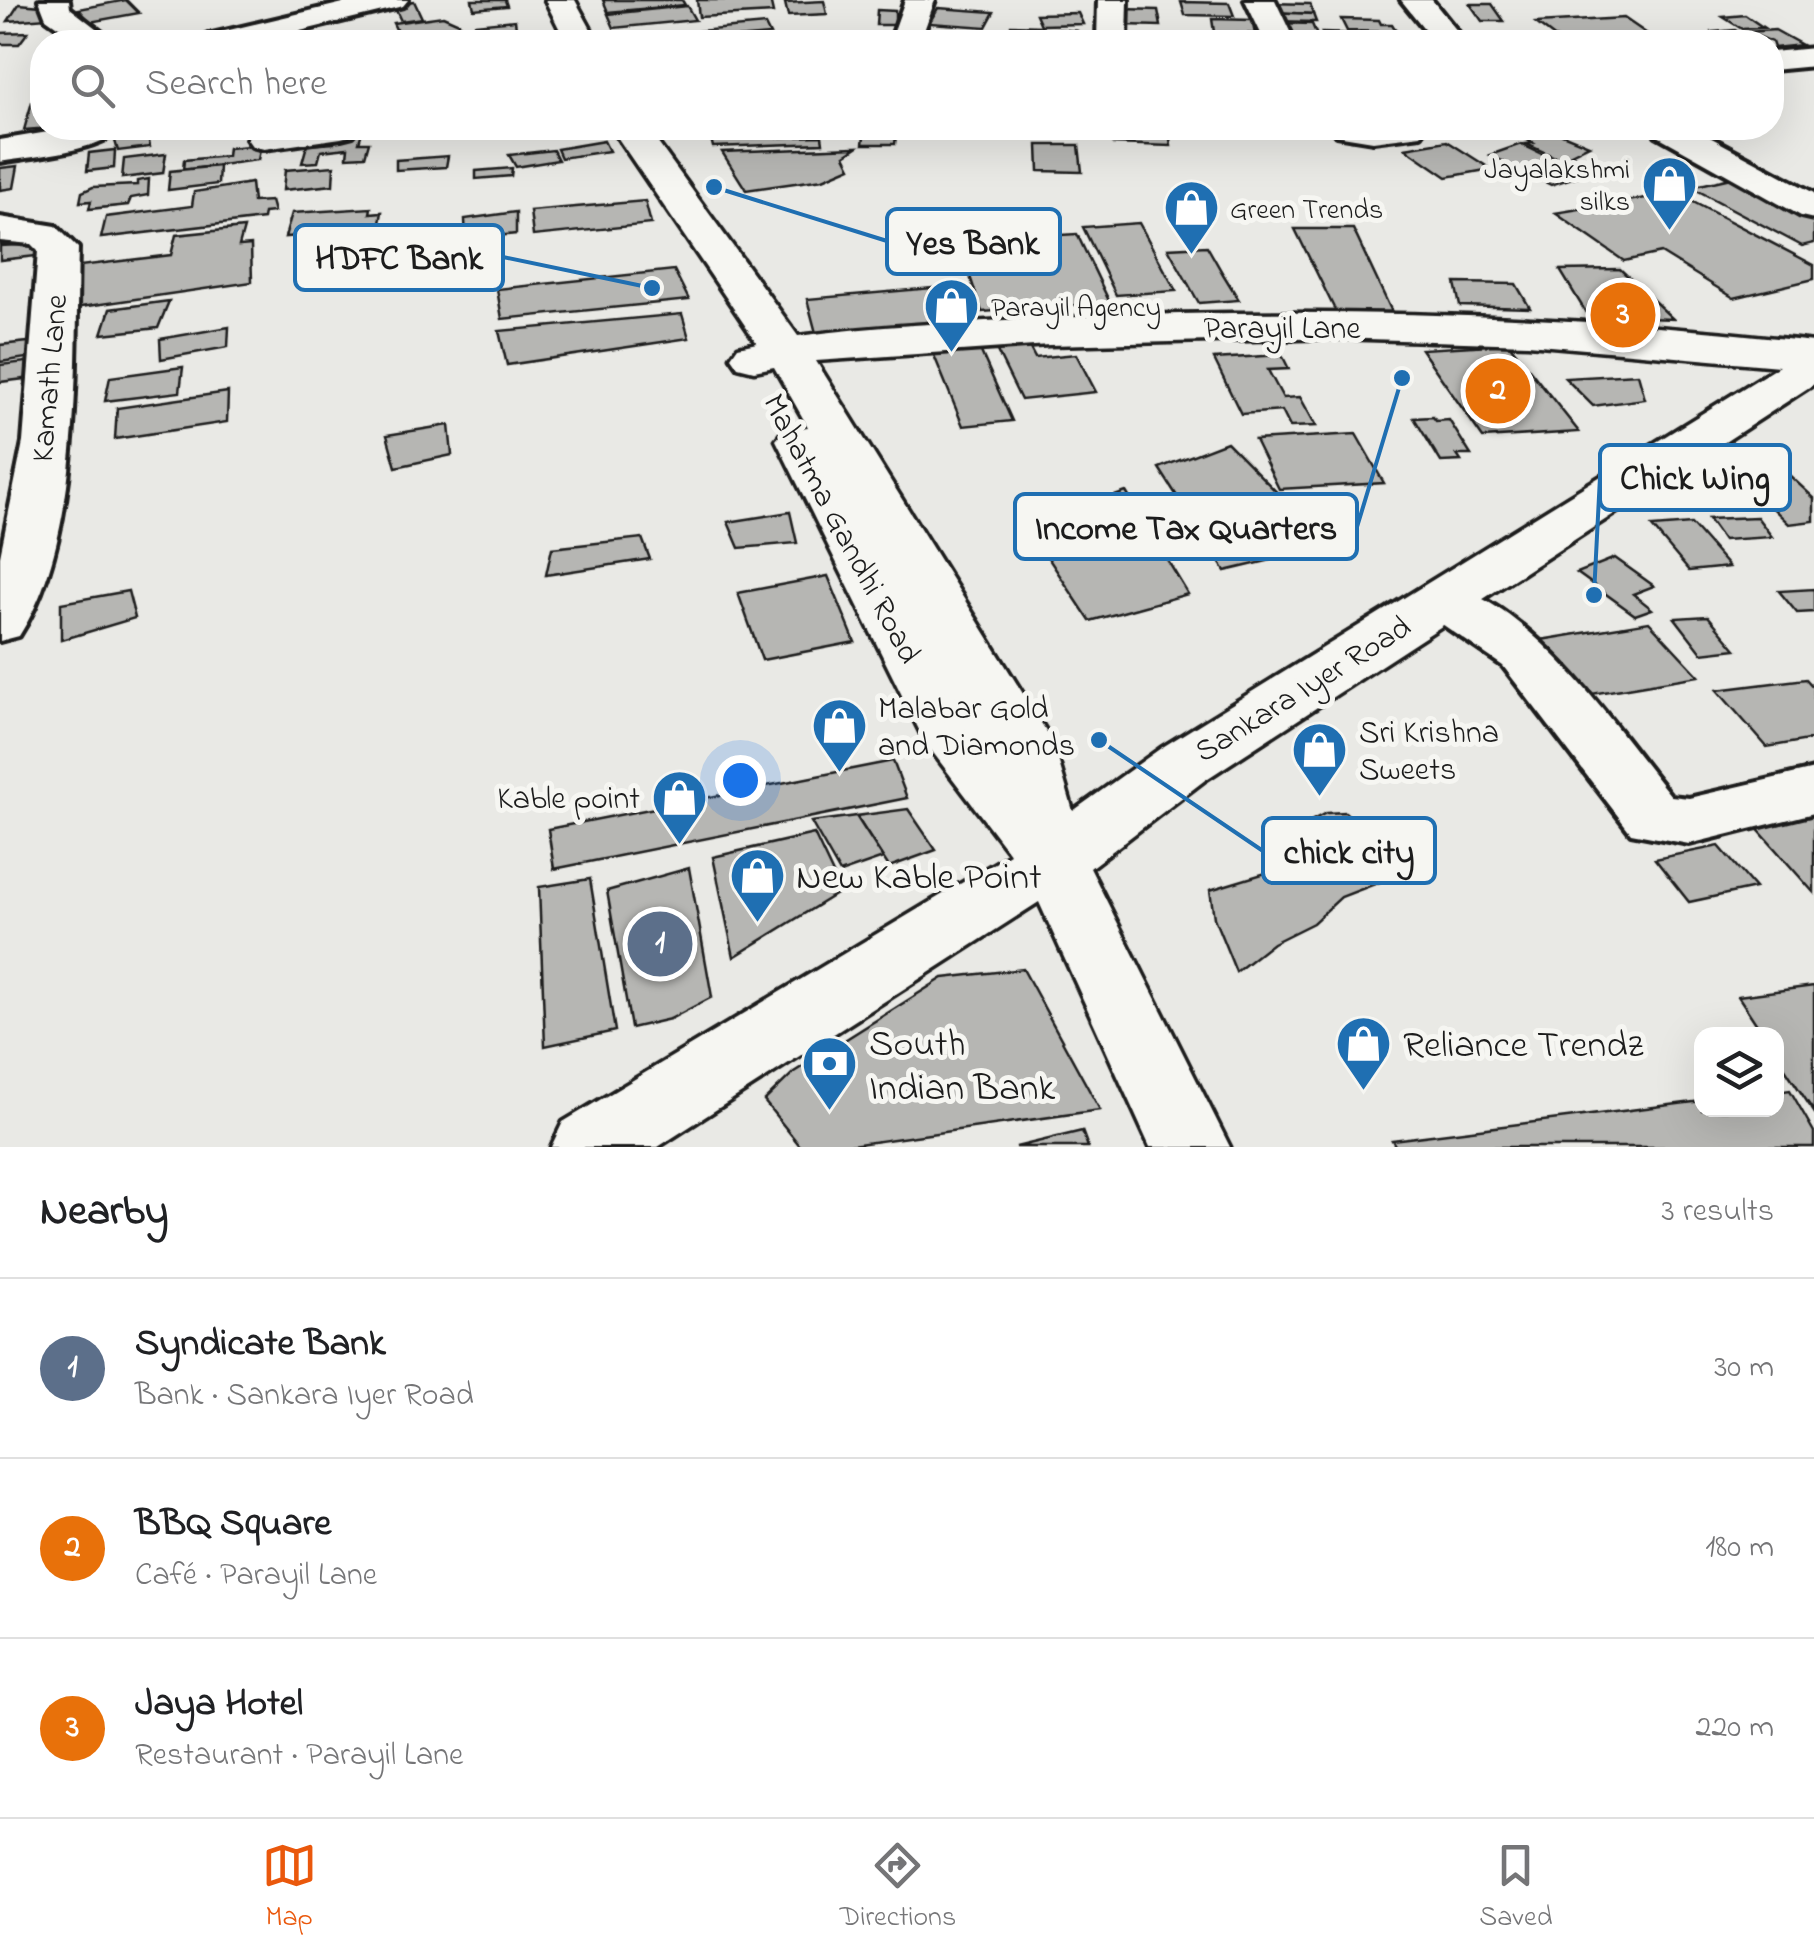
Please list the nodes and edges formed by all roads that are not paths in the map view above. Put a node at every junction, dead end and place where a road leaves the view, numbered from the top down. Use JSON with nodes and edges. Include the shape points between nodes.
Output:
{"nodes":[{"id":1,"x":54,"y":0,"type":"edge"},
{"id":2,"x":393,"y":0,"type":"edge"},
{"id":3,"x":540,"y":0,"type":"edge"},
{"id":4,"x":560,"y":0,"type":"edge"},
{"id":5,"x":920,"y":0,"type":"edge"},
{"id":6,"x":1113,"y":0,"type":"edge"},
{"id":7,"x":1260,"y":0,"type":"edge"},
{"id":8,"x":1416,"y":0,"type":"edge"},
{"id":9,"x":82,"y":30,"type":"edge"},
{"id":10,"x":268,"y":30,"type":"edge"},
{"id":11,"x":555,"y":30,"type":"edge"},
{"id":12,"x":576,"y":30,"type":"edge"},
{"id":13,"x":909,"y":30,"type":"edge"},
{"id":14,"x":1112,"y":30,"type":"edge"},
{"id":15,"x":1274,"y":30,"type":"edge"},
{"id":16,"x":1440,"y":30,"type":"edge"},
{"id":17,"x":1814,"y":57,"type":"edge"},
{"id":18,"x":1784,"y":60,"type":"edge"},
{"id":19,"x":64,"y":140,"type":"edge"},
{"id":20,"x":614,"y":140,"type":"edge"},
{"id":21,"x":636,"y":140,"type":"edge"},
{"id":22,"x":1690,"y":140,"type":"edge"},
{"id":23,"x":0,"y":151,"type":"edge"},
{"id":24,"x":1814,"y":208,"type":"edge"},
{"id":25,"x":0,"y":230,"type":"edge"},
{"id":26,"x":768,"y":354,"type":"junction"},
{"id":27,"x":1814,"y":356,"type":"edge"},
{"id":28,"x":1814,"y":364,"type":"edge"},
{"id":29,"x":19,"y":504,"type":"edge"},
{"id":30,"x":1442,"y":599,"type":"junction"},
{"id":31,"x":0,"y":624,"type":"edge"},
{"id":32,"x":1814,"y":791,"type":"edge"},
{"id":33,"x":1053,"y":860,"type":"junction"},
{"id":34,"x":591,"y":1147,"type":"edge"},
{"id":35,"x":1190,"y":1147,"type":"edge"}],
"edges":[{"from":1,"to":9,"type":"street","via":[[56,12]]},
{"from":2,"to":10,"type":"street"},
{"from":3,"to":11,"type":"main road"},
{"from":4,"to":12,"type":"main road"},
{"from":5,"to":13,"type":"street"},
{"from":6,"to":14,"type":"street"},
{"from":7,"to":15,"type":"street"},
{"from":8,"to":16,"type":"street"},
{"from":17,"to":18,"type":"street"},
{"from":19,"to":23,"type":"street"},
{"from":20,"to":26,"type":"main road","name":"Mahatma Gandhi Road"},
{"from":21,"to":26,"type":"main road","name":"Mahatma Gandhi Road"},
{"from":22,"to":24,"type":"street"},
{"from":25,"to":29,"type":"street","name":"Kamath Lane","via":[[42,234],[58,248],[54,366]]},
{"from":26,"to":27,"type":"main road","name":"Parayil Lane","via":[[1086,330],[1322,326],[1586,335]]},
{"from":26,"to":33,"type":"main road","name":"Mahatma Gandhi Road","via":[[813,460],[956,742]]},
{"from":28,"to":30,"type":"main road","name":"Sankara Iyer Road"},
{"from":29,"to":31,"type":"street","name":"Kamath Lane","via":[[20,584]]},
{"from":30,"to":32,"type":"street","via":[[1523,653],[1653,817],[1689,821]]},
{"from":30,"to":33,"type":"main road","name":"Sankara Iyer Road","via":[[1183,764]]},
{"from":33,"to":34,"type":"main road","name":"Sankara Iyer Road"},
{"from":33,"to":35,"type":"main road","name":"Mahatma Gandhi Road"}]}
